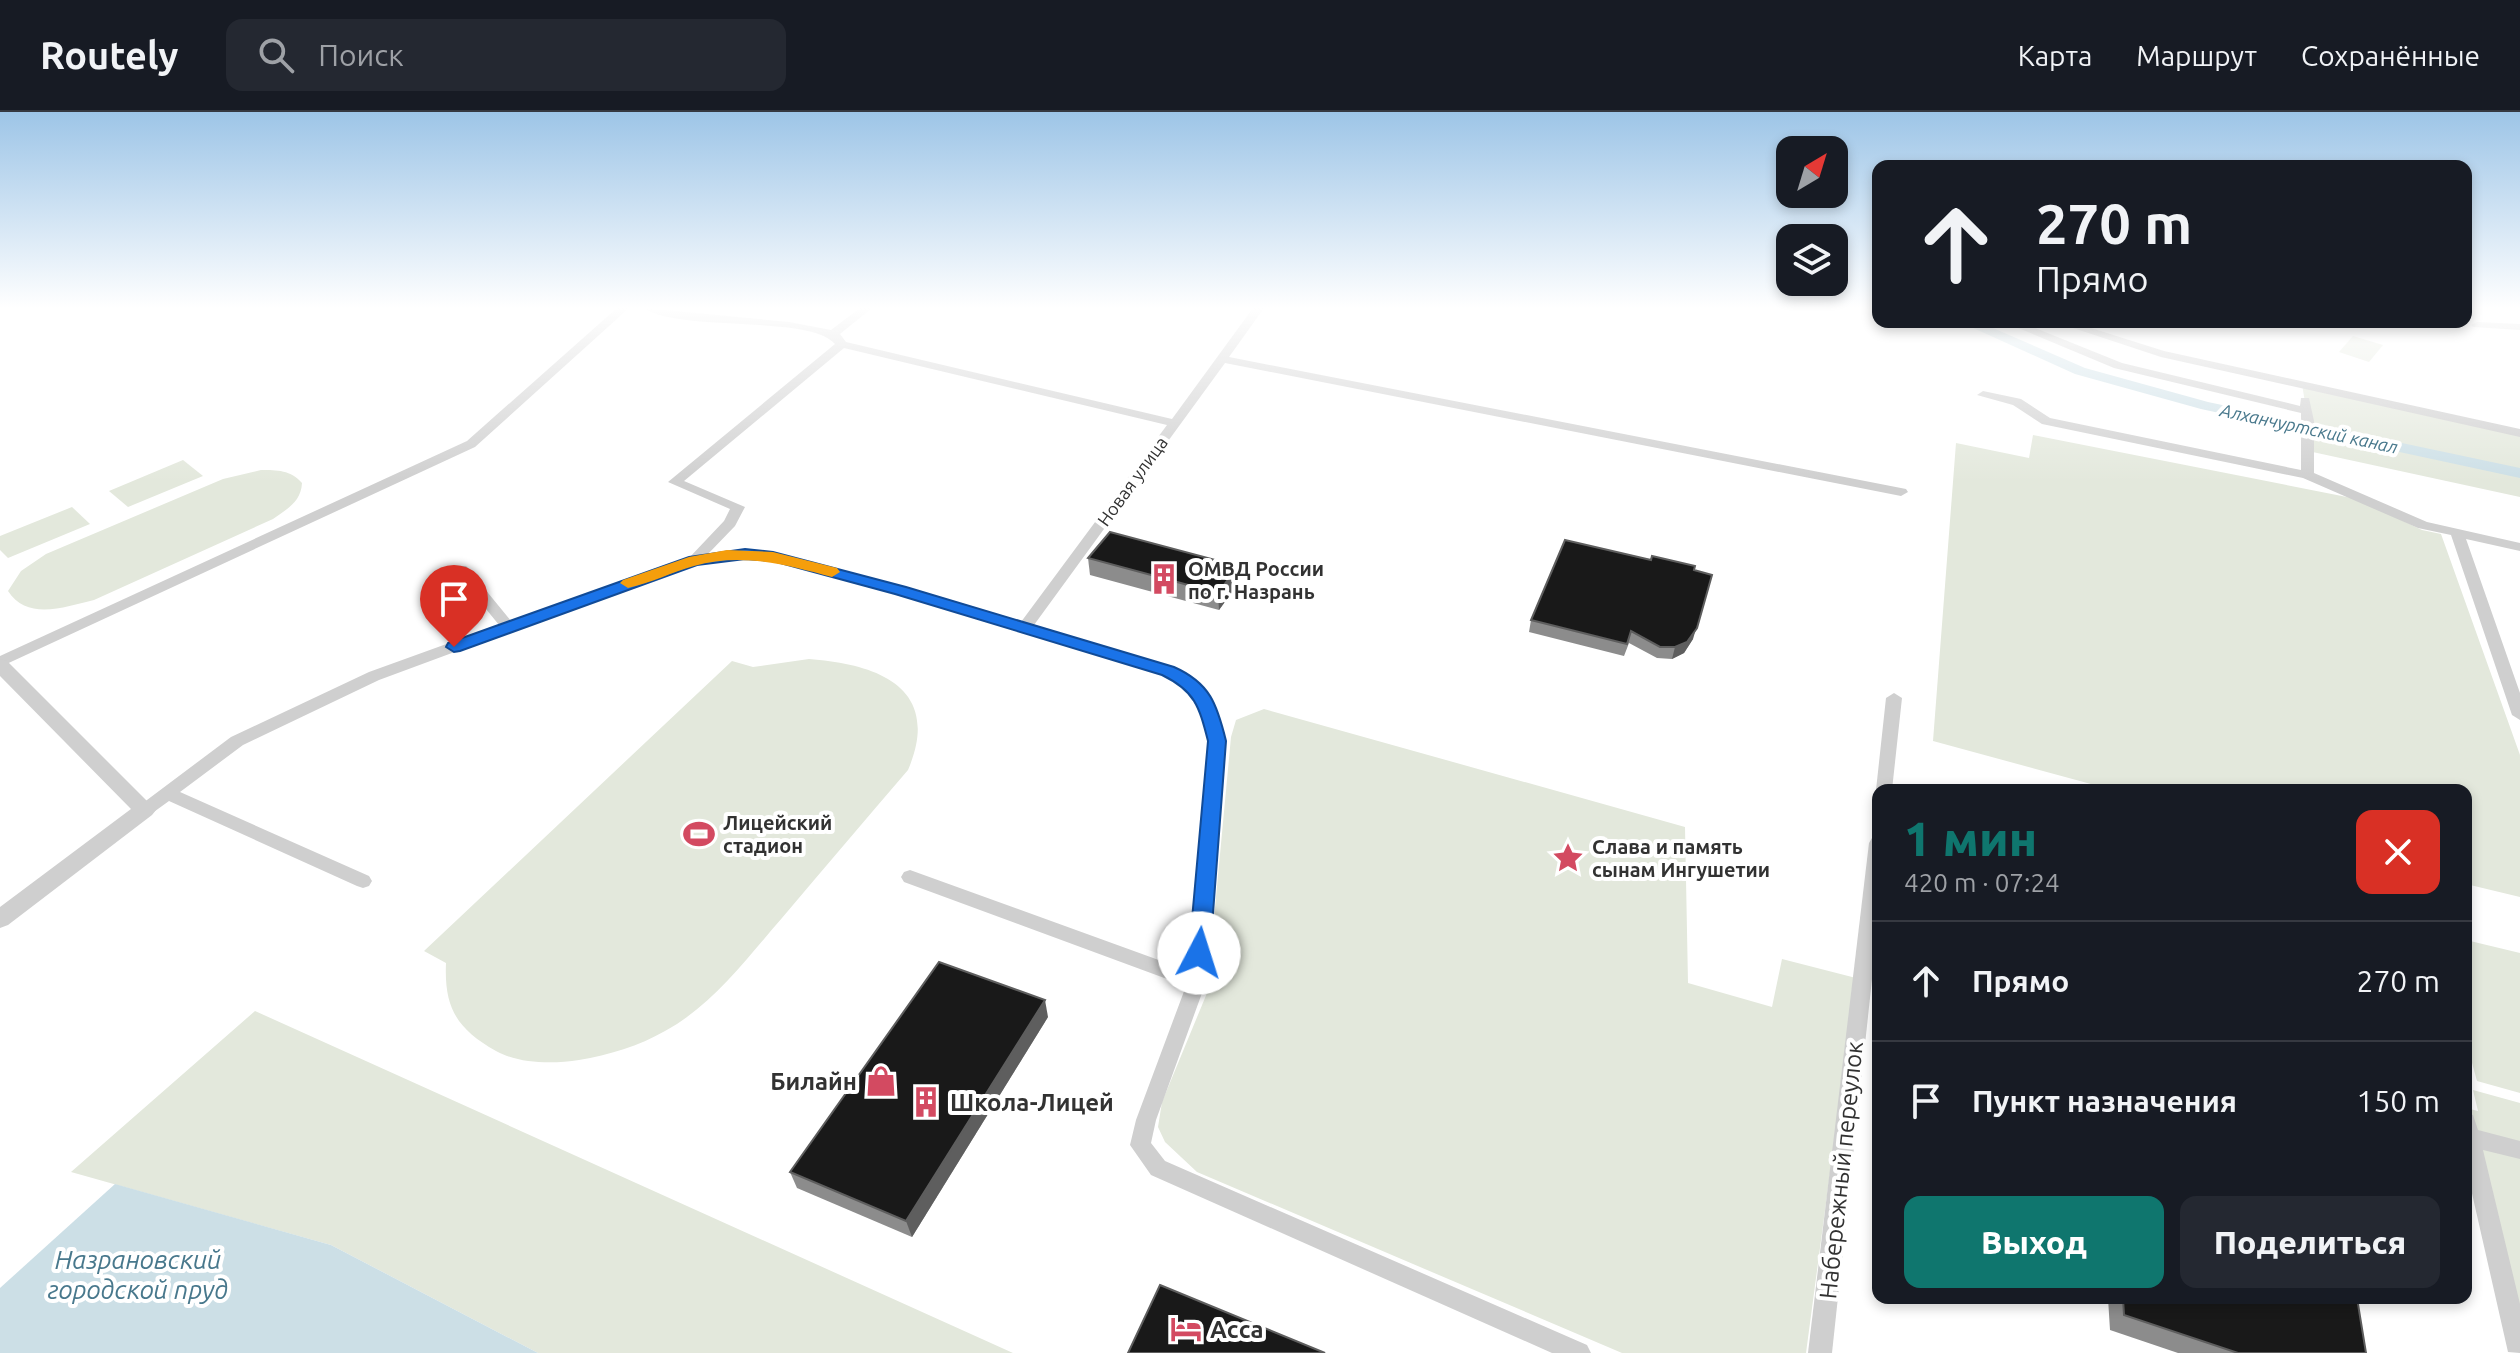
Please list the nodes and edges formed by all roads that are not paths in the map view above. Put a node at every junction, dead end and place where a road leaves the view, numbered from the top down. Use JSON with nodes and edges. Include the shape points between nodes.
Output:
{"nodes":[{"id":1,"x":559,"y":366,"type":"edge"},
{"id":2,"x":807,"y":366,"type":"edge"},
{"id":3,"x":946,"y":366,"type":"edge"},
{"id":4,"x":1216,"y":366,"type":"edge"},
{"id":5,"x":1256,"y":366,"type":"edge"},
{"id":6,"x":2118,"y":366,"type":"edge"},
{"id":7,"x":2217,"y":366,"type":"edge"},
{"id":8,"x":2302,"y":384,"type":"junction"},
{"id":9,"x":1983,"y":395,"type":"dead end"},
{"id":10,"x":2308,"y":416,"type":"junction"},
{"id":11,"x":1175,"y":423,"type":"junction"},
{"id":12,"x":2520,"y":433,"type":"edge"},
{"id":13,"x":2307,"y":475,"type":"junction"},
{"id":14,"x":1901,"y":492,"type":"dead end"},
{"id":15,"x":2457,"y":533,"type":"junction"},
{"id":16,"x":2520,"y":547,"type":"edge"},
{"id":17,"x":694,"y":560,"type":"junction"},
{"id":18,"x":461,"y":569,"type":"dead end"},
{"id":19,"x":508,"y":627,"type":"junction"},
{"id":20,"x":1024,"y":628,"type":"junction"},
{"id":21,"x":0,"y":664,"type":"edge"},
{"id":22,"x":1894,"y":698,"type":"dead end"},
{"id":23,"x":2520,"y":715,"type":"edge"},
{"id":24,"x":1885,"y":784,"type":"edge"},
{"id":25,"x":167,"y":793,"type":"junction"},
{"id":26,"x":145,"y":810,"type":"junction"},
{"id":27,"x":910,"y":877,"type":"dead end"},
{"id":28,"x":363,"y":881,"type":"dead end"},
{"id":29,"x":1872,"y":896,"type":"edge"},
{"id":30,"x":0,"y":919,"type":"edge"},
{"id":31,"x":1197,"y":982,"type":"junction"},
{"id":32,"x":2472,"y":1131,"type":"edge"},
{"id":33,"x":2472,"y":1146,"type":"edge"},
{"id":34,"x":2520,"y":1150,"type":"edge"},
{"id":35,"x":2520,"y":1352,"type":"edge"},
{"id":36,"x":1579,"y":1353,"type":"edge"},
{"id":37,"x":1820,"y":1353,"type":"edge"}],
"edges":[{"from":1,"to":21,"type":"street","via":[[471,444]]},
{"from":2,"to":17,"type":"street","via":[[675,482],[738,507],[730,523]]},
{"from":3,"to":11,"type":"street","name":"Новая улица"},
{"from":4,"to":11,"type":"street"},
{"from":5,"to":14,"type":"street"},
{"from":6,"to":10,"type":"street"},
{"from":7,"to":8,"type":"street"},
{"from":8,"to":10,"type":"street"},
{"from":8,"to":12,"type":"street"},
{"from":9,"to":13,"type":"street","via":[[2017,402],[2046,421]]},
{"from":10,"to":13,"type":"street"},
{"from":11,"to":20,"type":"street","name":"Новая улица"},
{"from":13,"to":15,"type":"street","via":[[2423,525]]},
{"from":15,"to":16,"type":"street"},
{"from":15,"to":23,"type":"street"},
{"from":17,"to":19,"type":"street"},
{"from":17,"to":20,"type":"street","via":[[773,557]]},
{"from":18,"to":19,"type":"street"},
{"from":19,"to":25,"type":"street","via":[[374,676],[237,741]]},
{"from":20,"to":31,"type":"street","via":[[1168,671],[1188,680],[1209,708],[1217,741]]},
{"from":21,"to":26,"type":"street"},
{"from":22,"to":24,"type":"street"},
{"from":25,"to":26,"type":"street"},
{"from":25,"to":28,"type":"street"},
{"from":26,"to":30,"type":"street"},
{"from":27,"to":31,"type":"street"},
{"from":29,"to":37,"type":"street","name":"Набережный переулок"},
{"from":31,"to":36,"type":"street","via":[[1140,1145],[1158,1168]]},
{"from":32,"to":34,"type":"street"},
{"from":33,"to":35,"type":"street"}]}
